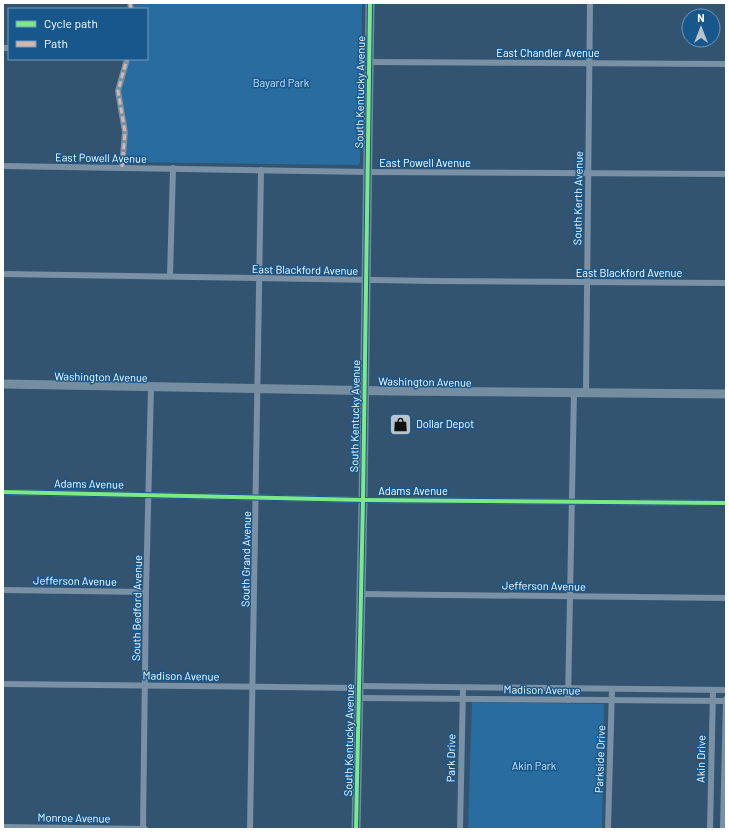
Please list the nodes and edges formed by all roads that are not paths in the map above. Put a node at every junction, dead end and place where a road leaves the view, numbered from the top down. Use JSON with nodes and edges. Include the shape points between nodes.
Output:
{"nodes":[{"id":1,"x":370,"y":3,"type":"edge"},
{"id":2,"x":590,"y":3,"type":"edge"},
{"id":3,"x":127,"y":60,"type":"edge"},
{"id":4,"x":369,"y":62,"type":"junction"},
{"id":5,"x":589,"y":63,"type":"junction"},
{"id":6,"x":726,"y":64,"type":"edge"},
{"id":7,"x":3,"y":166,"type":"edge"},
{"id":8,"x":122,"y":167,"type":"junction"},
{"id":9,"x":173,"y":168,"type":"junction"},
{"id":10,"x":261,"y":170,"type":"junction"},
{"id":11,"x":368,"y":172,"type":"junction"},
{"id":12,"x":588,"y":173,"type":"junction"},
{"id":13,"x":726,"y":174,"type":"edge"},
{"id":14,"x":3,"y":274,"type":"edge"},
{"id":15,"x":170,"y":276,"type":"junction"},
{"id":16,"x":260,"y":278,"type":"junction"},
{"id":17,"x":366,"y":279,"type":"junction"},
{"id":18,"x":587,"y":282,"type":"junction"},
{"id":19,"x":726,"y":282,"type":"edge"},
{"id":20,"x":3,"y":384,"type":"edge"},
{"id":21,"x":151,"y":386,"type":"junction"},
{"id":22,"x":258,"y":388,"type":"junction"},
{"id":23,"x":365,"y":390,"type":"junction"},
{"id":24,"x":574,"y":392,"type":"junction"},
{"id":25,"x":586,"y":392,"type":"junction"},
{"id":26,"x":726,"y":394,"type":"edge"},
{"id":27,"x":3,"y":492,"type":"edge"},
{"id":28,"x":148,"y":494,"type":"junction"},
{"id":29,"x":256,"y":497,"type":"junction"},
{"id":30,"x":363,"y":500,"type":"junction"},
{"id":31,"x":572,"y":502,"type":"junction"},
{"id":32,"x":726,"y":503,"type":"edge"},
{"id":33,"x":3,"y":590,"type":"edge"},
{"id":34,"x":146,"y":592,"type":"junction"},
{"id":35,"x":361,"y":594,"type":"junction"},
{"id":36,"x":570,"y":597,"type":"junction"},
{"id":37,"x":726,"y":598,"type":"edge"},
{"id":38,"x":3,"y":684,"type":"edge"},
{"id":39,"x":145,"y":686,"type":"junction"},
{"id":40,"x":253,"y":687,"type":"junction"},
{"id":41,"x":359,"y":687,"type":"junction"},
{"id":42,"x":463,"y":688,"type":"junction"},
{"id":43,"x":568,"y":689,"type":"junction"},
{"id":44,"x":612,"y":689,"type":"junction"},
{"id":45,"x":713,"y":690,"type":"junction"},
{"id":46,"x":726,"y":690,"type":"edge"},
{"id":47,"x":726,"y":697,"type":"edge"},
{"id":48,"x":359,"y":698,"type":"junction"},
{"id":49,"x":463,"y":699,"type":"junction"},
{"id":50,"x":568,"y":700,"type":"junction"},
{"id":51,"x":612,"y":700,"type":"junction"},
{"id":52,"x":713,"y":701,"type":"junction"},
{"id":53,"x":726,"y":701,"type":"edge"},
{"id":54,"x":3,"y":827,"type":"edge"},
{"id":55,"x":144,"y":829,"type":"edge"},
{"id":56,"x":250,"y":829,"type":"edge"},
{"id":57,"x":356,"y":829,"type":"edge"},
{"id":58,"x":460,"y":829,"type":"edge"},
{"id":59,"x":608,"y":829,"type":"edge"},
{"id":60,"x":710,"y":829,"type":"edge"},
{"id":61,"x":723,"y":829,"type":"edge"}],
"edges":[{"from":1,"to":4,"type":"street","name":"South Kentucky Avenue"},
{"from":2,"to":5,"type":"street","name":"South Kerth Avenue"},
{"from":3,"to":8,"type":"street","via":[[118,91],[125,132]]},
{"from":4,"to":5,"type":"street","name":"East Chandler Avenue"},
{"from":4,"to":11,"type":"street","name":"South Kentucky Avenue"},
{"from":5,"to":6,"type":"street","name":"East Chandler Avenue"},
{"from":5,"to":12,"type":"street","name":"South Kerth Avenue"},
{"from":7,"to":8,"type":"street","name":"East Powell Avenue"},
{"from":8,"to":9,"type":"street","name":"East Powell Avenue"},
{"from":9,"to":10,"type":"street","name":"East Powell Avenue"},
{"from":9,"to":15,"type":"street"},
{"from":10,"to":11,"type":"street","name":"East Powell Avenue"},
{"from":10,"to":16,"type":"street","name":"South Grand Avenue"},
{"from":11,"to":12,"type":"street","name":"East Powell Avenue"},
{"from":11,"to":17,"type":"street","name":"South Kentucky Avenue"},
{"from":12,"to":13,"type":"street","name":"East Powell Avenue"},
{"from":12,"to":18,"type":"street","name":"South Kerth Avenue"},
{"from":14,"to":15,"type":"street","name":"East Blackford Avenue"},
{"from":15,"to":16,"type":"street","name":"East Blackford Avenue"},
{"from":16,"to":17,"type":"street","name":"East Blackford Avenue"},
{"from":16,"to":22,"type":"street","name":"South Grand Avenue"},
{"from":17,"to":18,"type":"street","name":"East Blackford Avenue"},
{"from":17,"to":23,"type":"street","name":"South Kentucky Avenue"},
{"from":18,"to":19,"type":"street","name":"East Blackford Avenue"},
{"from":18,"to":25,"type":"street","name":"South Kerth Avenue"},
{"from":20,"to":21,"type":"street","name":"Washington Avenue"},
{"from":21,"to":22,"type":"street","name":"Washington Avenue"},
{"from":21,"to":28,"type":"street","name":"South Bedford Avenue"},
{"from":22,"to":23,"type":"street","name":"Washington Avenue"},
{"from":22,"to":29,"type":"street","name":"South Grand Avenue"},
{"from":23,"to":24,"type":"street","name":"Washington Avenue"},
{"from":23,"to":30,"type":"street","name":"South Kentucky Avenue"},
{"from":24,"to":25,"type":"street","name":"Washington Avenue"},
{"from":24,"to":31,"type":"street"},
{"from":25,"to":26,"type":"street","name":"Washington Avenue"},
{"from":27,"to":28,"type":"street","name":"Adams Avenue"},
{"from":28,"to":29,"type":"street","name":"Adams Avenue"},
{"from":28,"to":34,"type":"street","name":"South Bedford Avenue"},
{"from":29,"to":30,"type":"street","name":"Adams Avenue"},
{"from":29,"to":40,"type":"street","name":"South Grand Avenue"},
{"from":30,"to":31,"type":"street","name":"Adams Avenue"},
{"from":30,"to":35,"type":"street","name":"South Kentucky Avenue"},
{"from":31,"to":32,"type":"street","name":"Adams Avenue"},
{"from":31,"to":36,"type":"street"},
{"from":33,"to":34,"type":"street","name":"Jefferson Avenue"},
{"from":34,"to":39,"type":"street","name":"South Bedford Avenue"},
{"from":35,"to":36,"type":"street","name":"Jefferson Avenue"},
{"from":35,"to":41,"type":"street","name":"South Kentucky Avenue"},
{"from":36,"to":37,"type":"street","name":"Jefferson Avenue"},
{"from":36,"to":43,"type":"street"},
{"from":38,"to":39,"type":"street","name":"Madison Avenue"},
{"from":39,"to":40,"type":"street","name":"Madison Avenue"},
{"from":39,"to":55,"type":"street","name":"South Bedford Avenue"},
{"from":40,"to":41,"type":"street","name":"Madison Avenue"},
{"from":40,"to":56,"type":"street","name":"South Grand Avenue"},
{"from":41,"to":42,"type":"street","name":"Madison Avenue"},
{"from":41,"to":48,"type":"street","name":"South Kentucky Avenue"},
{"from":42,"to":43,"type":"street","name":"Madison Avenue"},
{"from":42,"to":49,"type":"street","name":"Park Drive"},
{"from":43,"to":44,"type":"street","name":"Madison Avenue"},
{"from":43,"to":50,"type":"street"},
{"from":44,"to":45,"type":"street","name":"Madison Avenue"},
{"from":44,"to":51,"type":"street","name":"Parkside Drive"},
{"from":45,"to":46,"type":"street","name":"Madison Avenue"},
{"from":45,"to":52,"type":"street","name":"Akin Drive"},
{"from":47,"to":53,"type":"street"},
{"from":48,"to":49,"type":"street","name":"Madison Avenue"},
{"from":48,"to":57,"type":"street","name":"South Kentucky Avenue"},
{"from":49,"to":50,"type":"street","name":"Madison Avenue"},
{"from":49,"to":58,"type":"street","name":"Park Drive"},
{"from":50,"to":51,"type":"street","name":"Madison Avenue"},
{"from":51,"to":52,"type":"street","name":"Madison Avenue"},
{"from":51,"to":59,"type":"street","name":"Parkside Drive"},
{"from":52,"to":53,"type":"street","name":"Madison Avenue"},
{"from":52,"to":60,"type":"street","name":"Akin Drive"},
{"from":53,"to":61,"type":"street"},
{"from":54,"to":55,"type":"street","name":"Monroe Avenue"}]}
